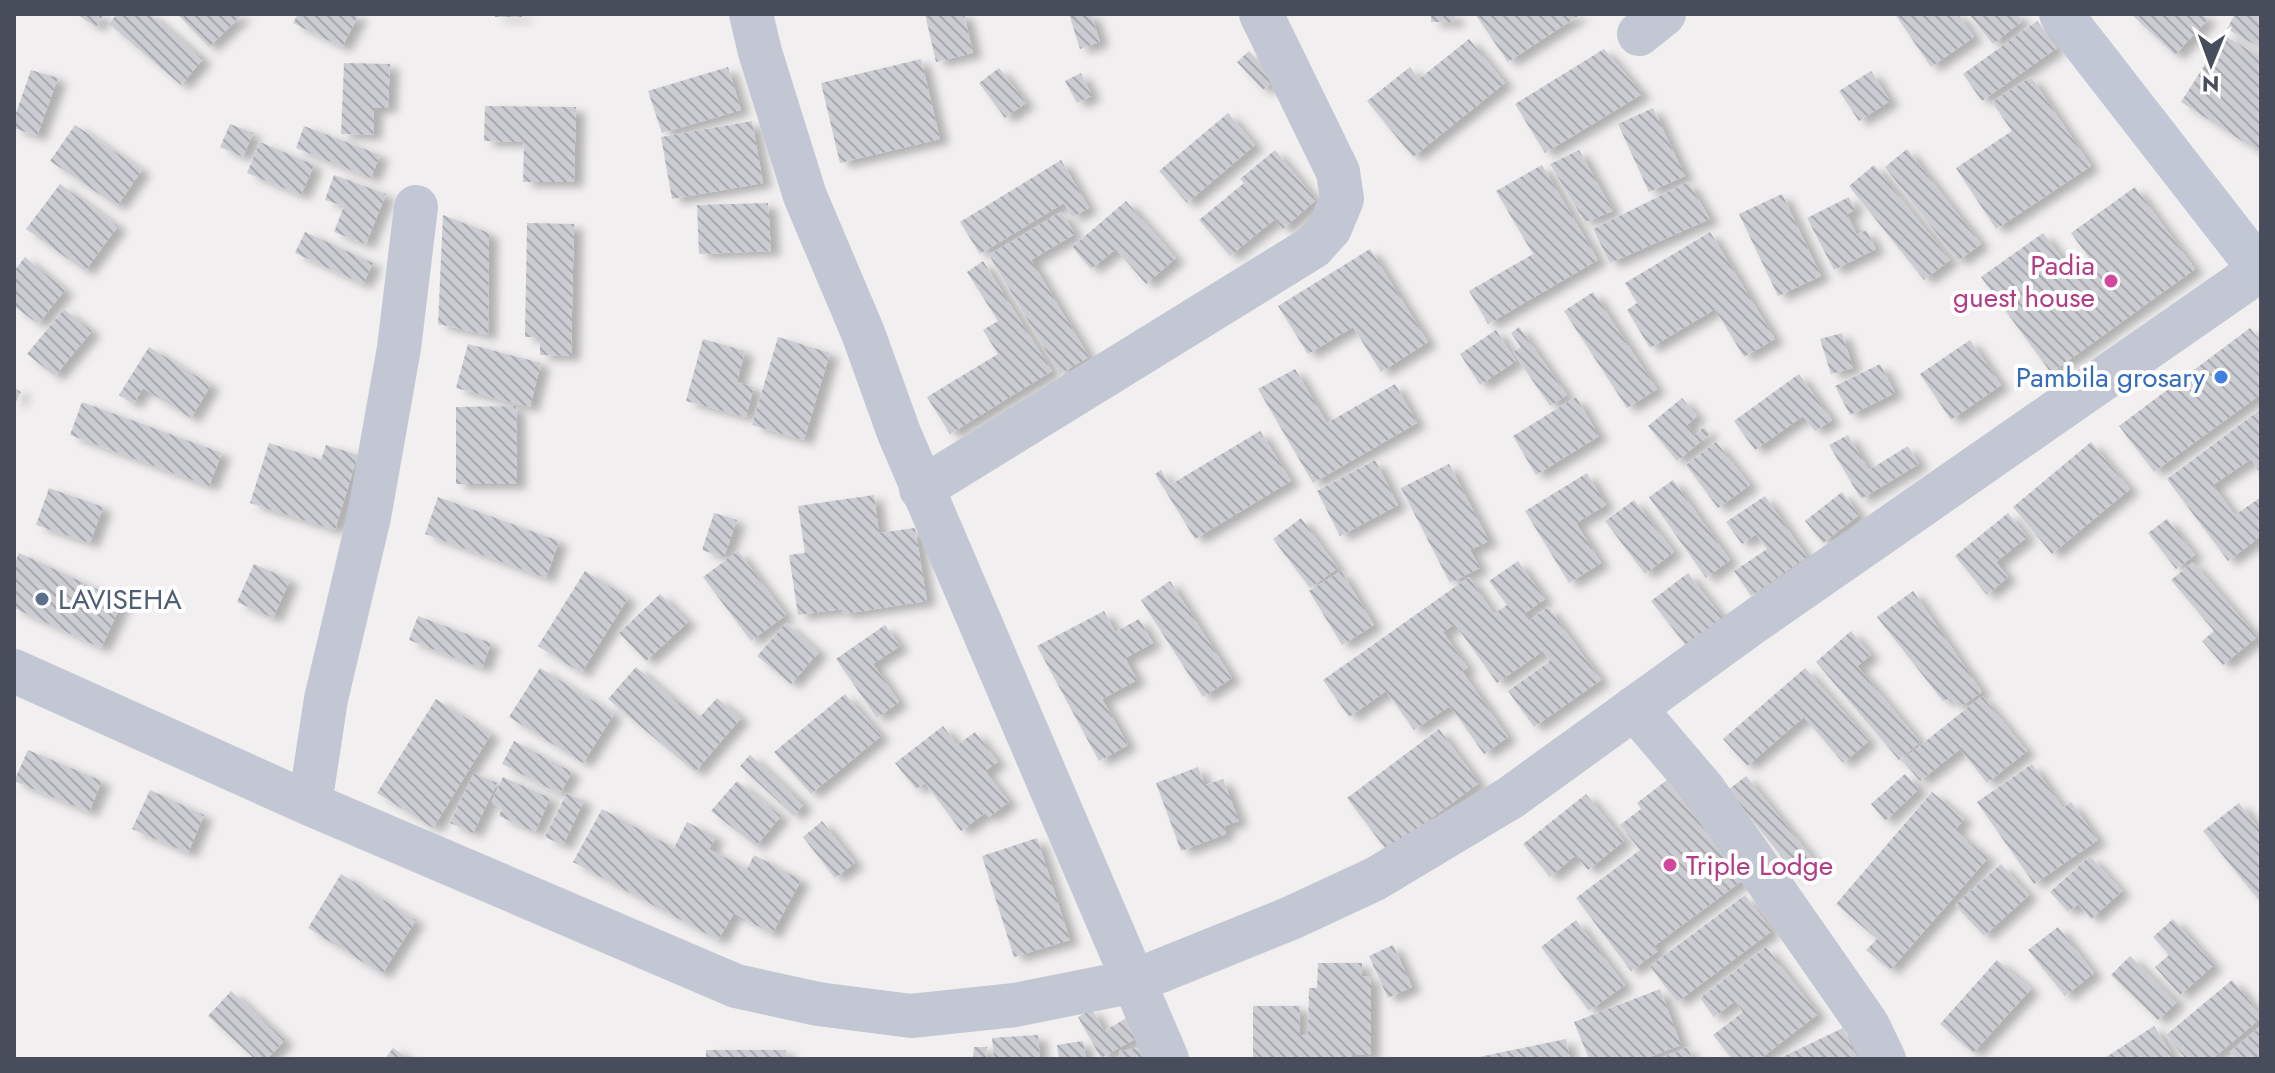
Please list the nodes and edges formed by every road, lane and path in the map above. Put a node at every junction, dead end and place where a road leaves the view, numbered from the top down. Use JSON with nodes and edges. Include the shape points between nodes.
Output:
{"nodes":[{"id":1,"x":751,"y":14,"type":"edge"},
{"id":2,"x":1261,"y":14,"type":"edge"},
{"id":3,"x":2061,"y":14,"type":"edge"},
{"id":4,"x":416,"y":207,"type":"dead end"},
{"id":5,"x":2261,"y":270,"type":"edge"},
{"id":6,"x":921,"y":489,"type":"junction"},
{"id":7,"x":14,"y":671,"type":"edge"},
{"id":8,"x":1634,"y":708,"type":"junction"},
{"id":9,"x":310,"y":804,"type":"junction"},
{"id":10,"x":1135,"y":981,"type":"junction"},
{"id":11,"x":1167,"y":1059,"type":"edge"},
{"id":12,"x":1884,"y":1059,"type":"edge"}],
"edges":[{"from":1,"to":6,"type":"street","via":[[805,196]]},
{"from":2,"to":6,"type":"street","via":[[1338,172],[1342,199],[1330,228],[1313,247]]},
{"from":3,"to":5,"type":"street"},
{"from":4,"to":9,"type":"street","via":[[399,348],[369,517],[326,699]]},
{"from":5,"to":8,"type":"street"},
{"from":6,"to":10,"type":"street"},
{"from":7,"to":9,"type":"street"},
{"from":8,"to":10,"type":"street","via":[[1510,798],[1375,879]]},
{"from":8,"to":12,"type":"street","via":[[1704,790],[1867,1024]]},
{"from":9,"to":10,"type":"street","via":[[736,986],[818,1004],[911,1016],[1015,1005]]},
{"from":10,"to":11,"type":"street"}]}
